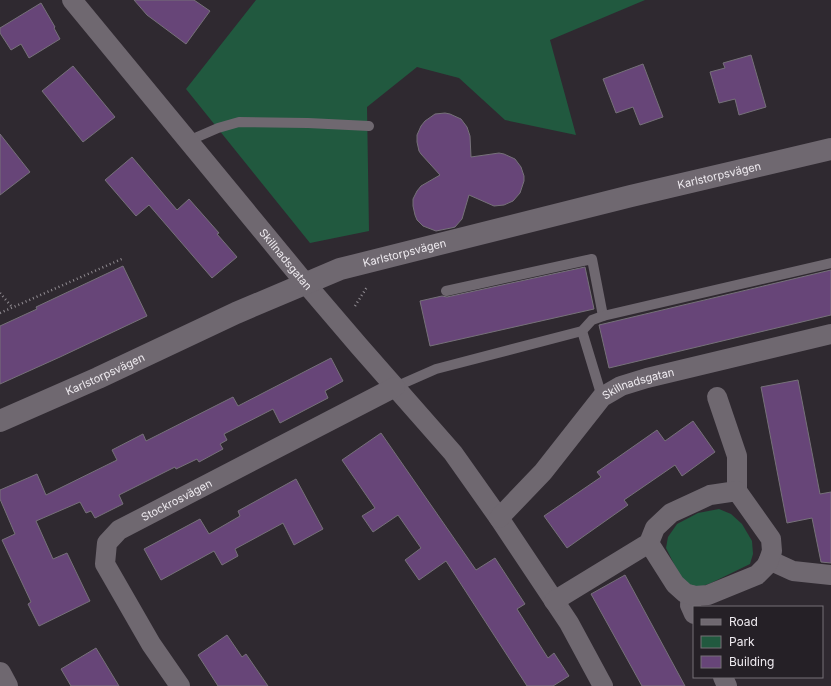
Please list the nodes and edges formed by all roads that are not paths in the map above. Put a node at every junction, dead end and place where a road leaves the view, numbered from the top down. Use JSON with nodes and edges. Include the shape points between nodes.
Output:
{"nodes":[{"id":1,"x":72,"y":0,"type":"edge"},
{"id":2,"x":369,"y":126,"type":"dead end"},
{"id":3,"x":188,"y":141,"type":"junction"},
{"id":4,"x":831,"y":149,"type":"edge"},
{"id":5,"x":831,"y":263,"type":"edge"},
{"id":6,"x":306,"y":284,"type":"junction"},
{"id":7,"x":446,"y":291,"type":"dead end"},
{"id":8,"x":603,"y":316,"type":"junction"},
{"id":9,"x":582,"y":331,"type":"junction"},
{"id":10,"x":831,"y":334,"type":"edge"},
{"id":11,"x":395,"y":387,"type":"junction"},
{"id":12,"x":602,"y":397,"type":"junction"},
{"id":13,"x":717,"y":397,"type":"dead end"},
{"id":14,"x":0,"y":421,"type":"edge"},
{"id":15,"x":737,"y":491,"type":"junction"},
{"id":16,"x":499,"y":518,"type":"junction"},
{"id":17,"x":650,"y":543,"type":"junction"},
{"id":18,"x":769,"y":560,"type":"junction"},
{"id":19,"x":831,"y":575,"type":"edge"},
{"id":20,"x":554,"y":601,"type":"junction"},
{"id":21,"x":693,"y":605,"type":"edge"},
{"id":22,"x":0,"y":673,"type":"edge"},
{"id":23,"x":7,"y":686,"type":"edge"},
{"id":24,"x":180,"y":686,"type":"edge"},
{"id":25,"x":604,"y":686,"type":"edge"}],
"edges":[{"from":1,"to":3,"type":"street","name":"Skillnadsgatan"},
{"from":2,"to":3,"type":"lane","via":[[239,122]]},
{"from":3,"to":6,"type":"street","name":"Skillnadsgatan"},
{"from":4,"to":6,"type":"street","name":"Karlstorpsvägen","via":[[340,269]]},
{"from":5,"to":8,"type":"lane"},
{"from":6,"to":11,"type":"street","name":"Skillnadsgatan"},
{"from":6,"to":14,"type":"street","name":"Karlstorpsvägen","via":[[236,313]]},
{"from":7,"to":8,"type":"lane","via":[[592,259]]},
{"from":8,"to":9,"type":"lane","via":[[592,320]]},
{"from":9,"to":11,"type":"lane","via":[[436,369]]},
{"from":9,"to":12,"type":"lane"},
{"from":10,"to":12,"type":"street","name":"Skillnadsgatan","via":[[647,378],[621,386]]},
{"from":11,"to":16,"type":"street","name":"Skillnadsgatan","via":[[454,453]]},
{"from":11,"to":24,"type":"street","name":"Stockrosvägen","via":[[119,530],[108,543],[105,564],[151,644]]},
{"from":12,"to":16,"type":"street","name":"Skillnadsgatan","via":[[543,472]]},
{"from":13,"to":15,"type":"street","via":[[737,456]]},
{"from":15,"to":17,"type":"street","via":[[710,495],[671,513],[655,528]]},
{"from":15,"to":18,"type":"street","via":[[771,539],[772,551]]},
{"from":16,"to":20,"type":"street","name":"Skillnadsgatan"},
{"from":17,"to":20,"type":"street"},
{"from":17,"to":21,"type":"street","via":[[675,584]]},
{"from":18,"to":19,"type":"street","via":[[793,571]]},
{"from":18,"to":21,"type":"street","via":[[757,575],[708,595],[695,596]]},
{"from":20,"to":25,"type":"street","name":"Skillnadsgatan"},
{"from":22,"to":23,"type":"street"}]}
